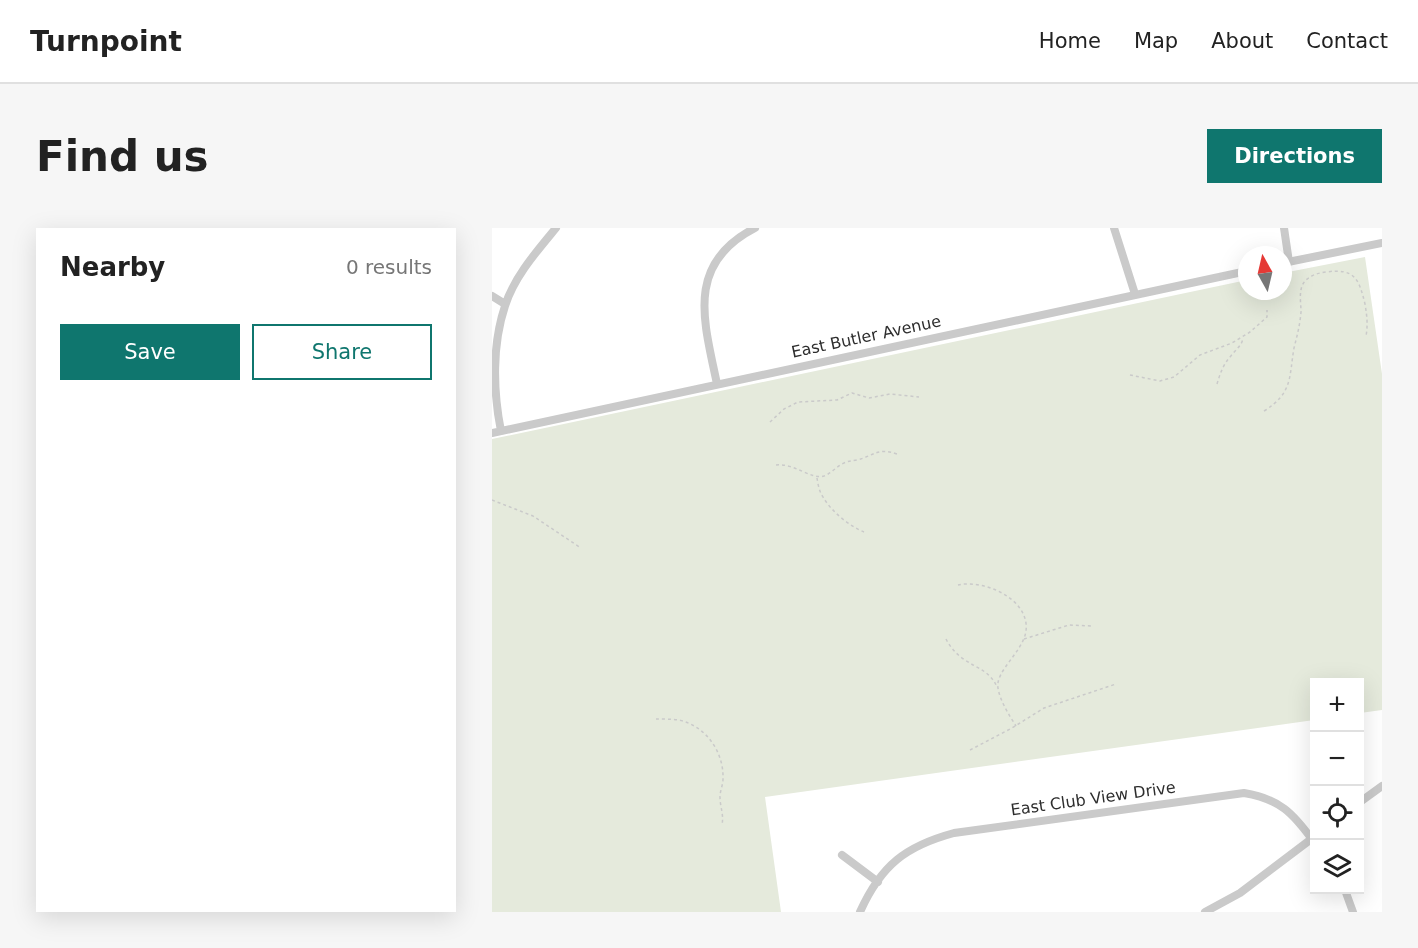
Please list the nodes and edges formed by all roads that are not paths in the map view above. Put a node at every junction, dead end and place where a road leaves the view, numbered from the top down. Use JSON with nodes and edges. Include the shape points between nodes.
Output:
{"nodes":[{"id":1,"x":556,"y":228,"type":"edge"},
{"id":2,"x":754,"y":228,"type":"edge"},
{"id":3,"x":1114,"y":228,"type":"edge"},
{"id":4,"x":1284,"y":228,"type":"edge"},
{"id":5,"x":1382,"y":243,"type":"edge"},
{"id":6,"x":1285,"y":246,"type":"edge"},
{"id":7,"x":1292,"y":261,"type":"edge"},
{"id":8,"x":1238,"y":273,"type":"edge"},
{"id":9,"x":1135,"y":294,"type":"junction"},
{"id":10,"x":492,"y":296,"type":"edge"},
{"id":11,"x":505,"y":304,"type":"junction"},
{"id":12,"x":717,"y":384,"type":"junction"},
{"id":13,"x":497,"y":432,"type":"edge"},
{"id":14,"x":1382,"y":786,"type":"edge"},
{"id":15,"x":1364,"y":799,"type":"edge"},
{"id":16,"x":1310,"y":835,"type":"edge"},
{"id":17,"x":1313,"y":840,"type":"edge"},
{"id":18,"x":842,"y":855,"type":"dead end"},
{"id":19,"x":878,"y":882,"type":"junction"},
{"id":20,"x":1346,"y":894,"type":"edge"},
{"id":21,"x":860,"y":912,"type":"edge"},
{"id":22,"x":1205,"y":912,"type":"edge"},
{"id":23,"x":1353,"y":912,"type":"edge"}],
"edges":[{"from":1,"to":11,"type":"street","via":[[529,262]]},
{"from":2,"to":12,"type":"street","via":[[730,243],[706,281],[704,324]]},
{"from":3,"to":9,"type":"street"},
{"from":4,"to":6,"type":"street"},
{"from":5,"to":7,"type":"street"},
{"from":8,"to":9,"type":"street","name":"East Butler Avenue"},
{"from":9,"to":12,"type":"street","name":"East Butler Avenue"},
{"from":10,"to":11,"type":"street"},
{"from":11,"to":13,"type":"street","via":[[499,329]]},
{"from":12,"to":13,"type":"street","name":"East Butler Avenue"},
{"from":14,"to":15,"type":"street"},
{"from":16,"to":19,"type":"street","name":"East Club View Drive","via":[[1274,801],[1244,793],[1229,794],[954,833],[914,846],[897,858]]},
{"from":17,"to":22,"type":"street","via":[[1240,893]]},
{"from":18,"to":19,"type":"street"},
{"from":19,"to":21,"type":"street","name":"East Club View Drive"},
{"from":20,"to":23,"type":"street"}]}
